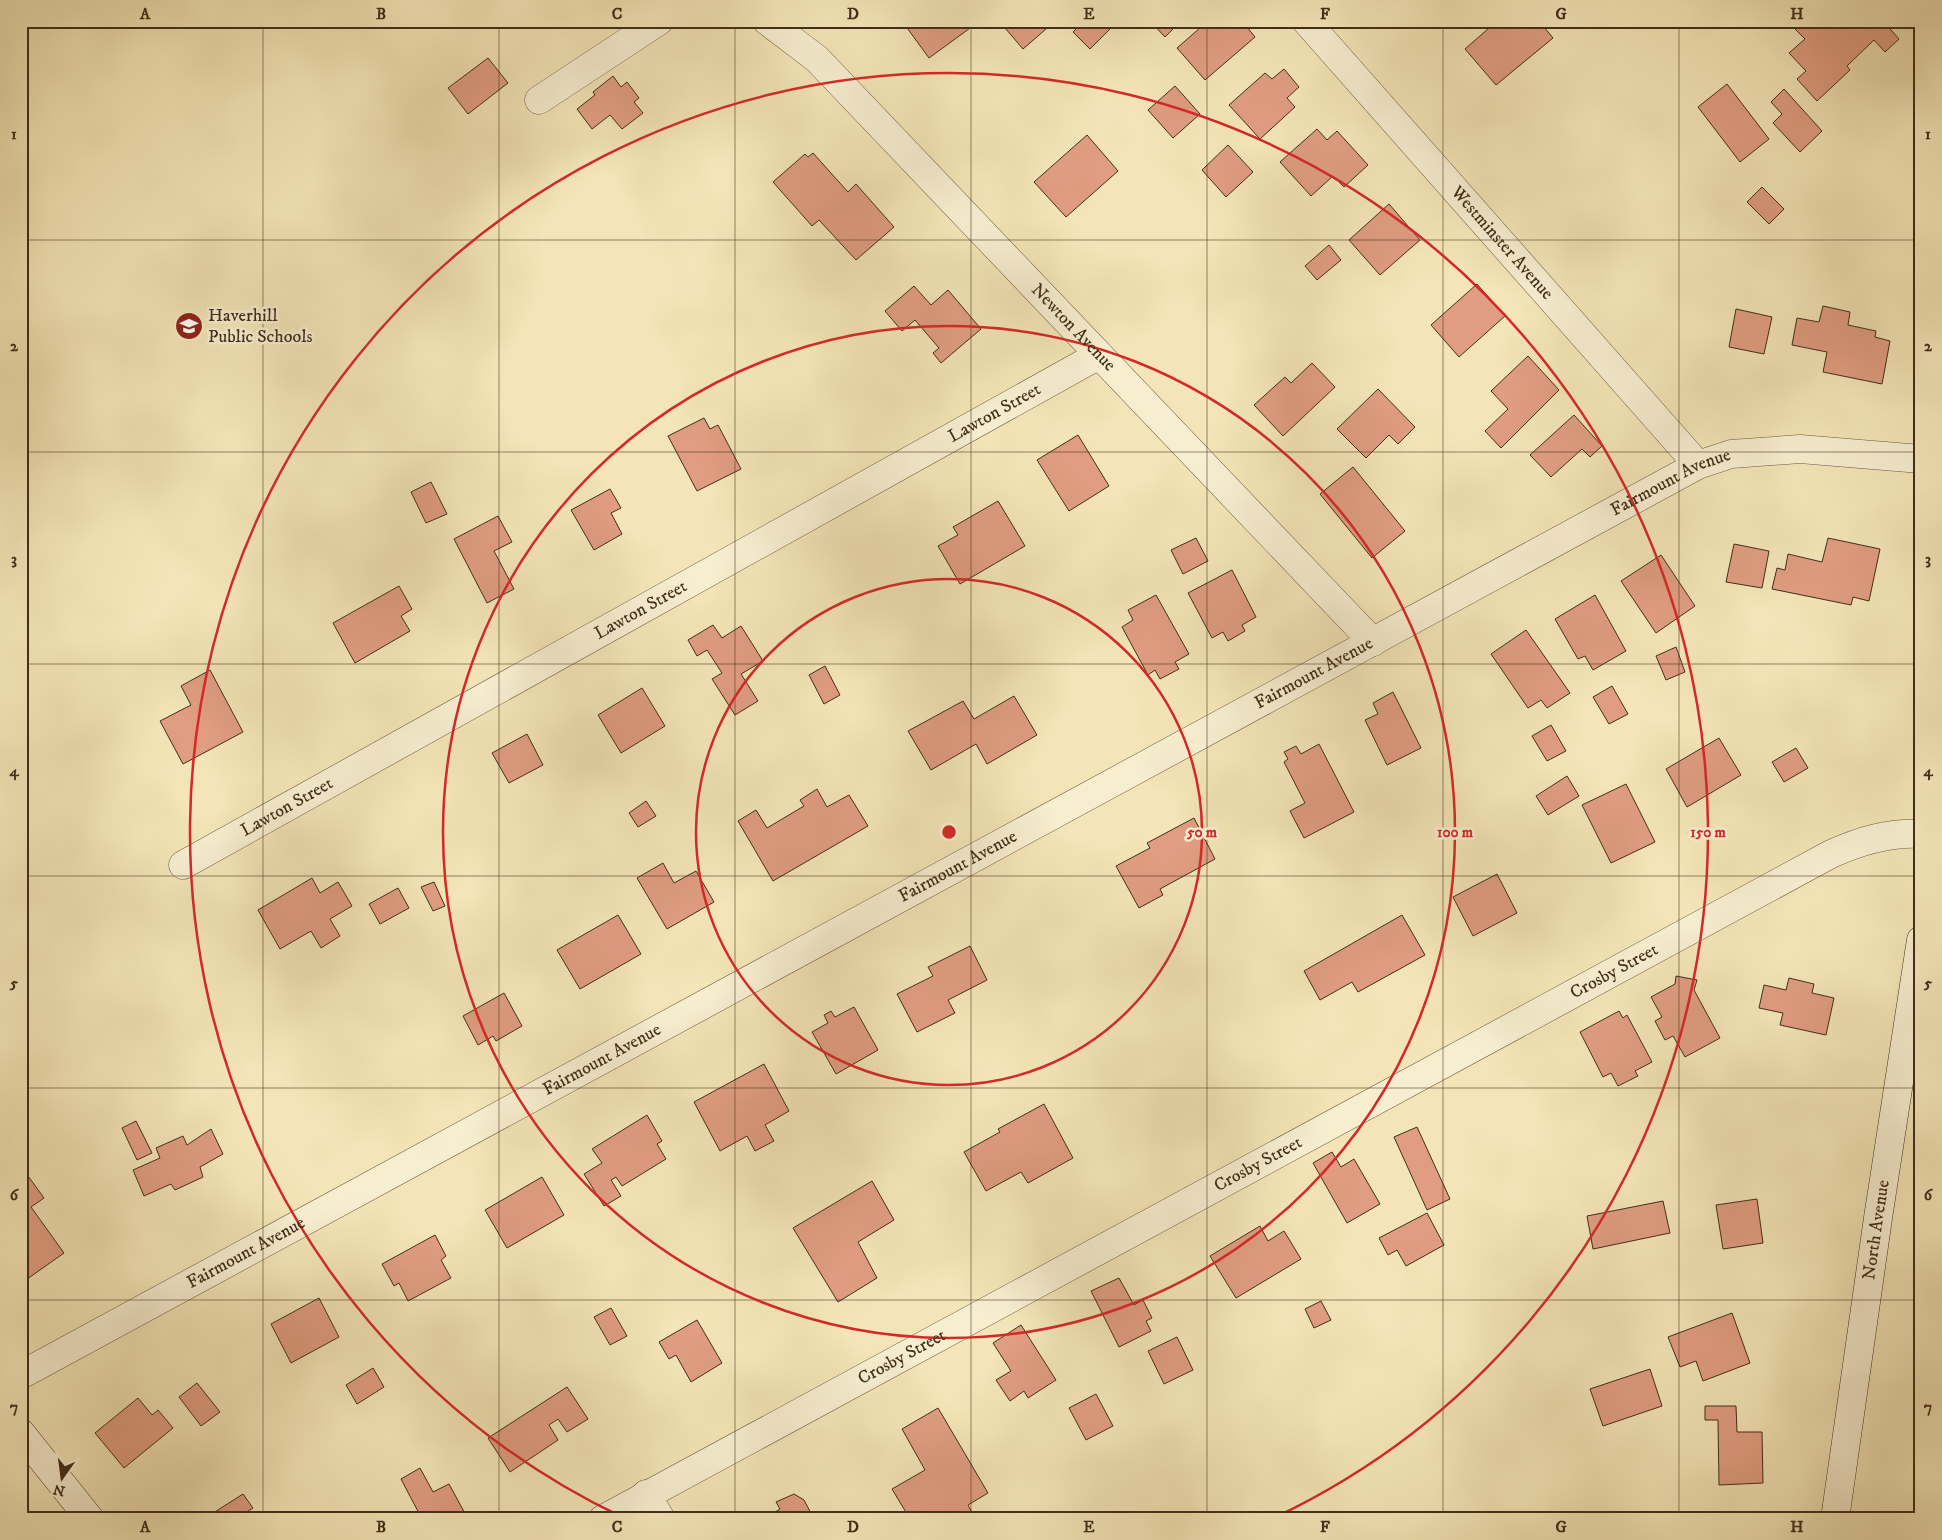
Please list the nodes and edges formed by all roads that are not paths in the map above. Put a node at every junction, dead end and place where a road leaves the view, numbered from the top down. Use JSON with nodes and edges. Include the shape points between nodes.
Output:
{"nodes":[{"id":1,"x":659,"y":21,"type":"edge"},
{"id":2,"x":767,"y":21,"type":"edge"},
{"id":3,"x":1306,"y":21,"type":"edge"},
{"id":4,"x":540,"y":100,"type":"dead end"},
{"id":5,"x":1099,"y":355,"type":"junction"},
{"id":6,"x":1921,"y":459,"type":"edge"},
{"id":7,"x":1698,"y":465,"type":"junction"},
{"id":8,"x":1373,"y":642,"type":"junction"},
{"id":9,"x":1921,"y":834,"type":"edge"},
{"id":10,"x":183,"y":865,"type":"dead end"},
{"id":11,"x":1921,"y":940,"type":"edge"},
{"id":12,"x":21,"y":1375,"type":"edge"},
{"id":13,"x":21,"y":1433,"type":"edge"},
{"id":14,"x":646,"y":1494,"type":"junction"},
{"id":15,"x":90,"y":1519,"type":"edge"},
{"id":16,"x":603,"y":1519,"type":"edge"},
{"id":17,"x":661,"y":1519,"type":"edge"},
{"id":18,"x":1835,"y":1519,"type":"edge"}],
"edges":[{"from":1,"to":4,"type":"street"},
{"from":2,"to":5,"type":"street","name":"Newton Avenue","via":[[817,59]]},
{"from":3,"to":7,"type":"street","name":"Westminster Avenue"},
{"from":5,"to":8,"type":"street","name":"Newton Avenue"},
{"from":5,"to":10,"type":"street","name":"Lawton Street"},
{"from":6,"to":7,"type":"street","name":"Fairmount Avenue","via":[[1800,448],[1731,454]]},
{"from":7,"to":8,"type":"street","name":"Fairmount Avenue"},
{"from":8,"to":12,"type":"street","name":"Fairmount Avenue"},
{"from":9,"to":14,"type":"street","name":"Crosby Street","via":[[1885,836],[1856,843],[1832,854]]},
{"from":11,"to":18,"type":"street","name":"North Avenue"},
{"from":13,"to":15,"type":"street"},
{"from":14,"to":16,"type":"street","name":"Crosby Street"},
{"from":14,"to":17,"type":"street"}]}
